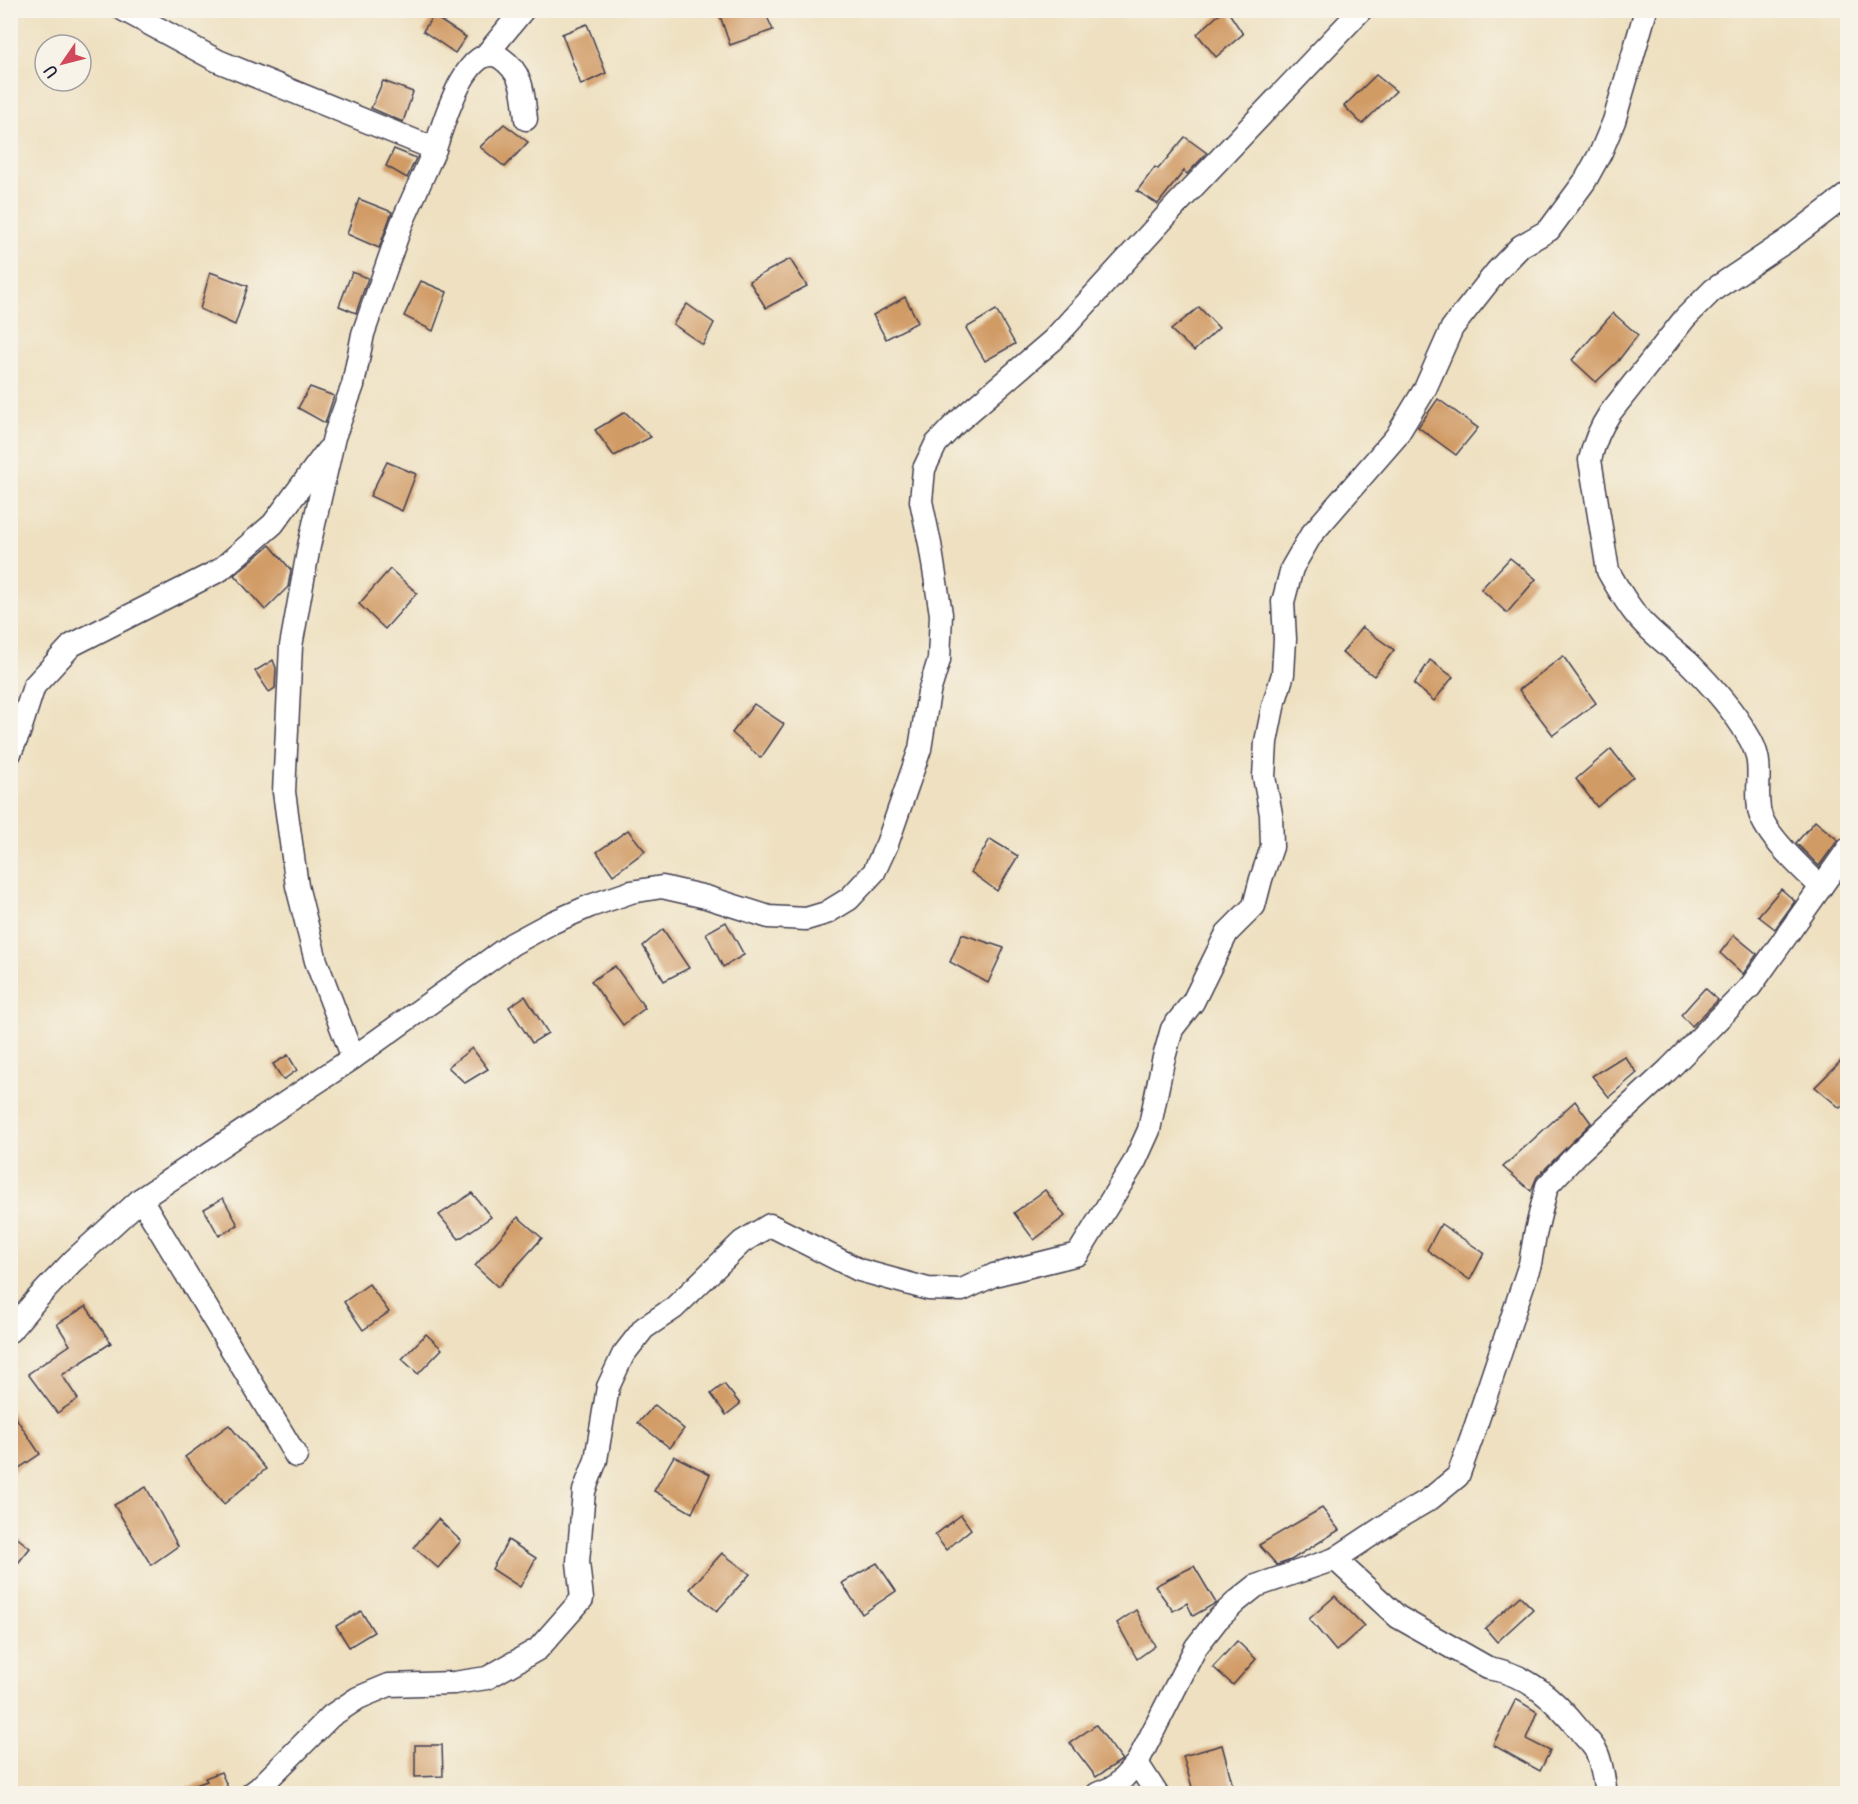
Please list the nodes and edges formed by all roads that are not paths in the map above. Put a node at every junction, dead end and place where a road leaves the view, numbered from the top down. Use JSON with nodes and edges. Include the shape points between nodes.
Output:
{"nodes":[{"id":1,"x":124,"y":10,"type":"edge"},
{"id":2,"x":523,"y":10,"type":"edge"},
{"id":3,"x":1361,"y":10,"type":"edge"},
{"id":4,"x":1646,"y":10,"type":"edge"},
{"id":5,"x":486,"y":55,"type":"junction"},
{"id":6,"x":526,"y":119,"type":"dead end"},
{"id":7,"x":435,"y":149,"type":"junction"},
{"id":8,"x":1848,"y":194,"type":"edge"},
{"id":9,"x":333,"y":443,"type":"junction"},
{"id":10,"x":10,"y":753,"type":"edge"},
{"id":11,"x":1848,"y":849,"type":"edge"},
{"id":12,"x":1821,"y":887,"type":"junction"},
{"id":13,"x":353,"y":1058,"type":"junction"},
{"id":14,"x":141,"y":1199,"type":"junction"},
{"id":15,"x":10,"y":1331,"type":"edge"},
{"id":16,"x":296,"y":1456,"type":"dead end"},
{"id":17,"x":1335,"y":1559,"type":"junction"},
{"id":18,"x":1137,"y":1763,"type":"junction"},
{"id":19,"x":251,"y":1794,"type":"edge"},
{"id":20,"x":1097,"y":1794,"type":"edge"},
{"id":21,"x":1157,"y":1794,"type":"edge"},
{"id":22,"x":1606,"y":1794,"type":"edge"}],
"edges":[{"from":1,"to":7,"type":"street","via":[[218,61]]},
{"from":2,"to":5,"type":"street"},
{"from":3,"to":13,"type":"street","via":[[1053,340],[936,444],[924,470],[921,501],[941,614],[939,660],[929,692],[921,749],[887,844],[874,872],[849,899],[806,919],[769,917],[662,887],[631,892],[551,923],[512,944]]},
{"from":4,"to":19,"type":"street","via":[[1614,121],[1585,182],[1549,230],[1521,246],[1452,328],[1425,389],[1396,437],[1311,534],[1292,568],[1283,602],[1283,674],[1266,742],[1264,777],[1272,847],[1254,906],[1227,933],[1193,1002],[1172,1029],[1149,1130],[1135,1161],[1078,1254],[994,1275],[962,1290],[928,1289],[859,1270],[770,1225],[742,1242],[674,1308],[644,1329],[623,1355],[609,1388],[596,1460],[584,1491],[578,1562],[582,1599],[560,1624],[537,1649],[487,1678],[389,1685],[358,1698],[331,1716]]},
{"from":5,"to":6,"type":"street","via":[[497,56],[510,65],[522,82]]},
{"from":5,"to":7,"type":"street","via":[[462,77]]},
{"from":7,"to":9,"type":"street","via":[[401,225],[363,334],[353,385]]},
{"from":8,"to":12,"type":"street","via":[[1713,290],[1685,318],[1601,426],[1590,460],[1608,571],[1638,618],[1691,666],[1747,732],[1759,765],[1759,811],[1769,831]]},
{"from":9,"to":10,"type":"street","via":[[273,524],[220,570],[72,645],[34,686]]},
{"from":9,"to":13,"type":"street","via":[[291,646],[284,792],[297,885],[316,961]]},
{"from":11,"to":12,"type":"street"},
{"from":12,"to":17,"type":"street","via":[[1750,987],[1547,1186],[1530,1264],[1458,1476]]},
{"from":13,"to":14,"type":"street"},
{"from":14,"to":15,"type":"street","via":[[73,1262]]},
{"from":14,"to":16,"type":"street"},
{"from":17,"to":18,"type":"street","via":[[1256,1586],[1217,1620],[1196,1647]]},
{"from":17,"to":22,"type":"street","via":[[1398,1617],[1488,1668],[1504,1671],[1538,1688],[1597,1752]]},
{"from":18,"to":20,"type":"street","via":[[1116,1786]]},
{"from":18,"to":21,"type":"street"}]}
